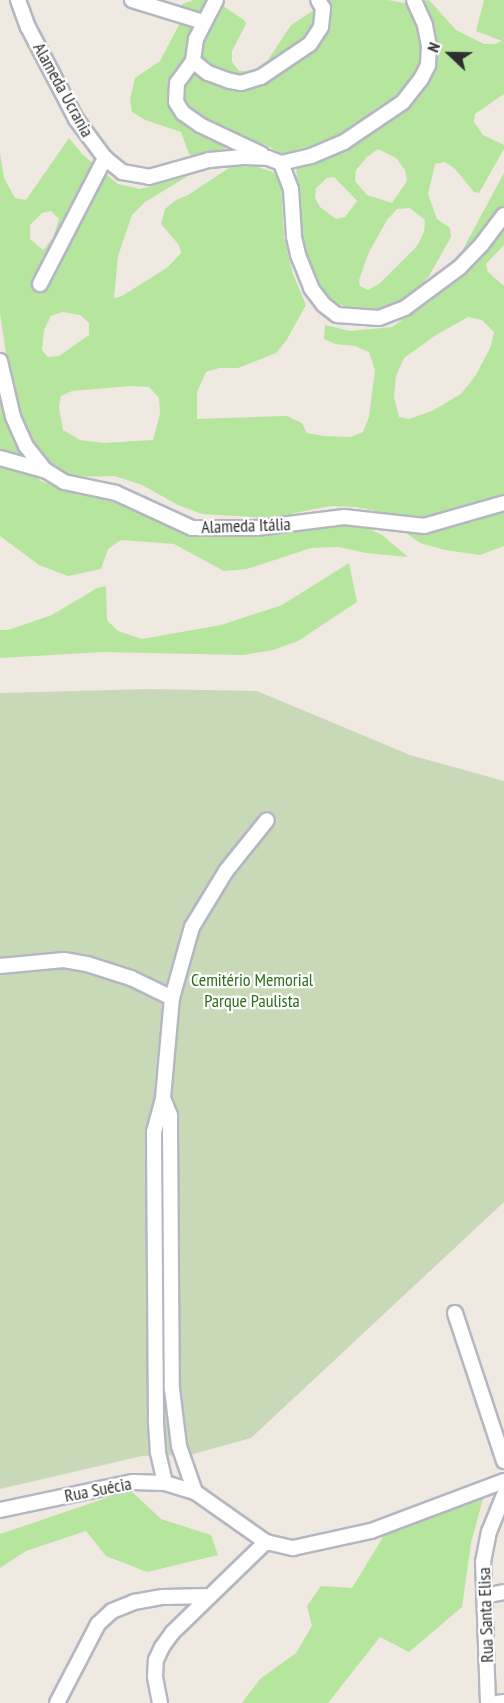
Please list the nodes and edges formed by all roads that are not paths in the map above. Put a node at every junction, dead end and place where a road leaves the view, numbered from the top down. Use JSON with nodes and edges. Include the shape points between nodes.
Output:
{"nodes":[{"id":1,"x":18,"y":0,"type":"edge"},
{"id":2,"x":132,"y":0,"type":"edge"},
{"id":3,"x":216,"y":0,"type":"edge"},
{"id":4,"x":318,"y":0,"type":"edge"},
{"id":5,"x":414,"y":0,"type":"edge"},
{"id":6,"x":202,"y":22,"type":"junction"},
{"id":7,"x":193,"y":61,"type":"junction"},
{"id":8,"x":105,"y":158,"type":"junction"},
{"id":9,"x":275,"y":160,"type":"junction"},
{"id":10,"x":504,"y":215,"type":"edge"},
{"id":11,"x":40,"y":284,"type":"dead end"},
{"id":12,"x":0,"y":361,"type":"edge"},
{"id":13,"x":0,"y":458,"type":"edge"},
{"id":14,"x":45,"y":470,"type":"junction"},
{"id":15,"x":504,"y":503,"type":"edge"},
{"id":16,"x":267,"y":820,"type":"dead end"},
{"id":17,"x":0,"y":966,"type":"edge"},
{"id":18,"x":172,"y":998,"type":"junction"},
{"id":19,"x":163,"y":1098,"type":"junction"},
{"id":20,"x":455,"y":1313,"type":"dead end"},
{"id":21,"x":504,"y":1461,"type":"edge"},
{"id":22,"x":504,"y":1481,"type":"edge"},
{"id":23,"x":165,"y":1483,"type":"junction"},
{"id":24,"x":195,"y":1492,"type":"junction"},
{"id":25,"x":504,"y":1495,"type":"edge"},
{"id":26,"x":0,"y":1510,"type":"edge"},
{"id":27,"x":266,"y":1542,"type":"junction"},
{"id":28,"x":504,"y":1592,"type":"edge"},
{"id":29,"x":210,"y":1596,"type":"junction"},
{"id":30,"x":484,"y":1596,"type":"junction"},
{"id":31,"x":504,"y":1702,"type":"edge"},
{"id":32,"x":57,"y":1703,"type":"edge"},
{"id":33,"x":160,"y":1703,"type":"edge"},
{"id":34,"x":488,"y":1703,"type":"edge"},
{"id":35,"x":497,"y":1703,"type":"edge"}],
"edges":[{"from":1,"to":8,"type":"street","name":"Alameda Ucrania","via":[[76,119]]},
{"from":2,"to":6,"type":"street"},
{"from":3,"to":6,"type":"street"},
{"from":4,"to":7,"type":"street","via":[[323,8],[321,27],[310,44],[261,77],[241,83],[230,81],[208,73]]},
{"from":5,"to":9,"type":"street","name":"Alameda Ucrania","via":[[429,46],[428,65],[403,102],[344,142],[311,156]]},
{"from":6,"to":7,"type":"street"},
{"from":7,"to":9,"type":"street","via":[[177,83],[176,102],[183,113]]},
{"from":8,"to":9,"type":"street","name":"Alameda Ucrania","via":[[122,172],[149,177],[209,159]]},
{"from":8,"to":11,"type":"street"},
{"from":9,"to":10,"type":"street","via":[[291,189],[294,237],[311,288],[338,315],[380,318],[405,308],[460,267]]},
{"from":12,"to":14,"type":"street","name":"Alameda Itália","via":[[14,417],[26,446]]},
{"from":13,"to":14,"type":"street"},
{"from":14,"to":15,"type":"street","name":"Alameda Itália","via":[[64,482],[116,493],[192,528],[256,528],[344,517],[424,526]]},
{"from":16,"to":18,"type":"street","via":[[226,872],[192,927]]},
{"from":17,"to":18,"type":"street","via":[[63,960],[87,964],[131,978]]},
{"from":18,"to":19,"type":"street"},
{"from":19,"to":23,"type":"street","via":[[154,1132],[153,1256],[158,1452]]},
{"from":19,"to":24,"type":"street","via":[[171,1130],[172,1389],[179,1446]]},
{"from":20,"to":21,"type":"street"},
{"from":22,"to":27,"type":"street","via":[[371,1531],[293,1548]]},
{"from":23,"to":24,"type":"street","name":"Rua Suécia"},
{"from":23,"to":26,"type":"street","name":"Rua Suécia","via":[[134,1482]]},
{"from":24,"to":27,"type":"street","name":"Rua Suécia"},
{"from":25,"to":30,"type":"street","name":"Rua Santa Elisa","via":[[489,1532],[483,1562]]},
{"from":27,"to":29,"type":"street"},
{"from":28,"to":30,"type":"street"},
{"from":29,"to":32,"type":"street","via":[[163,1597],[112,1611],[98,1624]]},
{"from":29,"to":33,"type":"street","via":[[162,1647],[155,1677]]},
{"from":30,"to":34,"type":"street","name":"Rua Santa Elisa"},
{"from":31,"to":35,"type":"street"}]}
